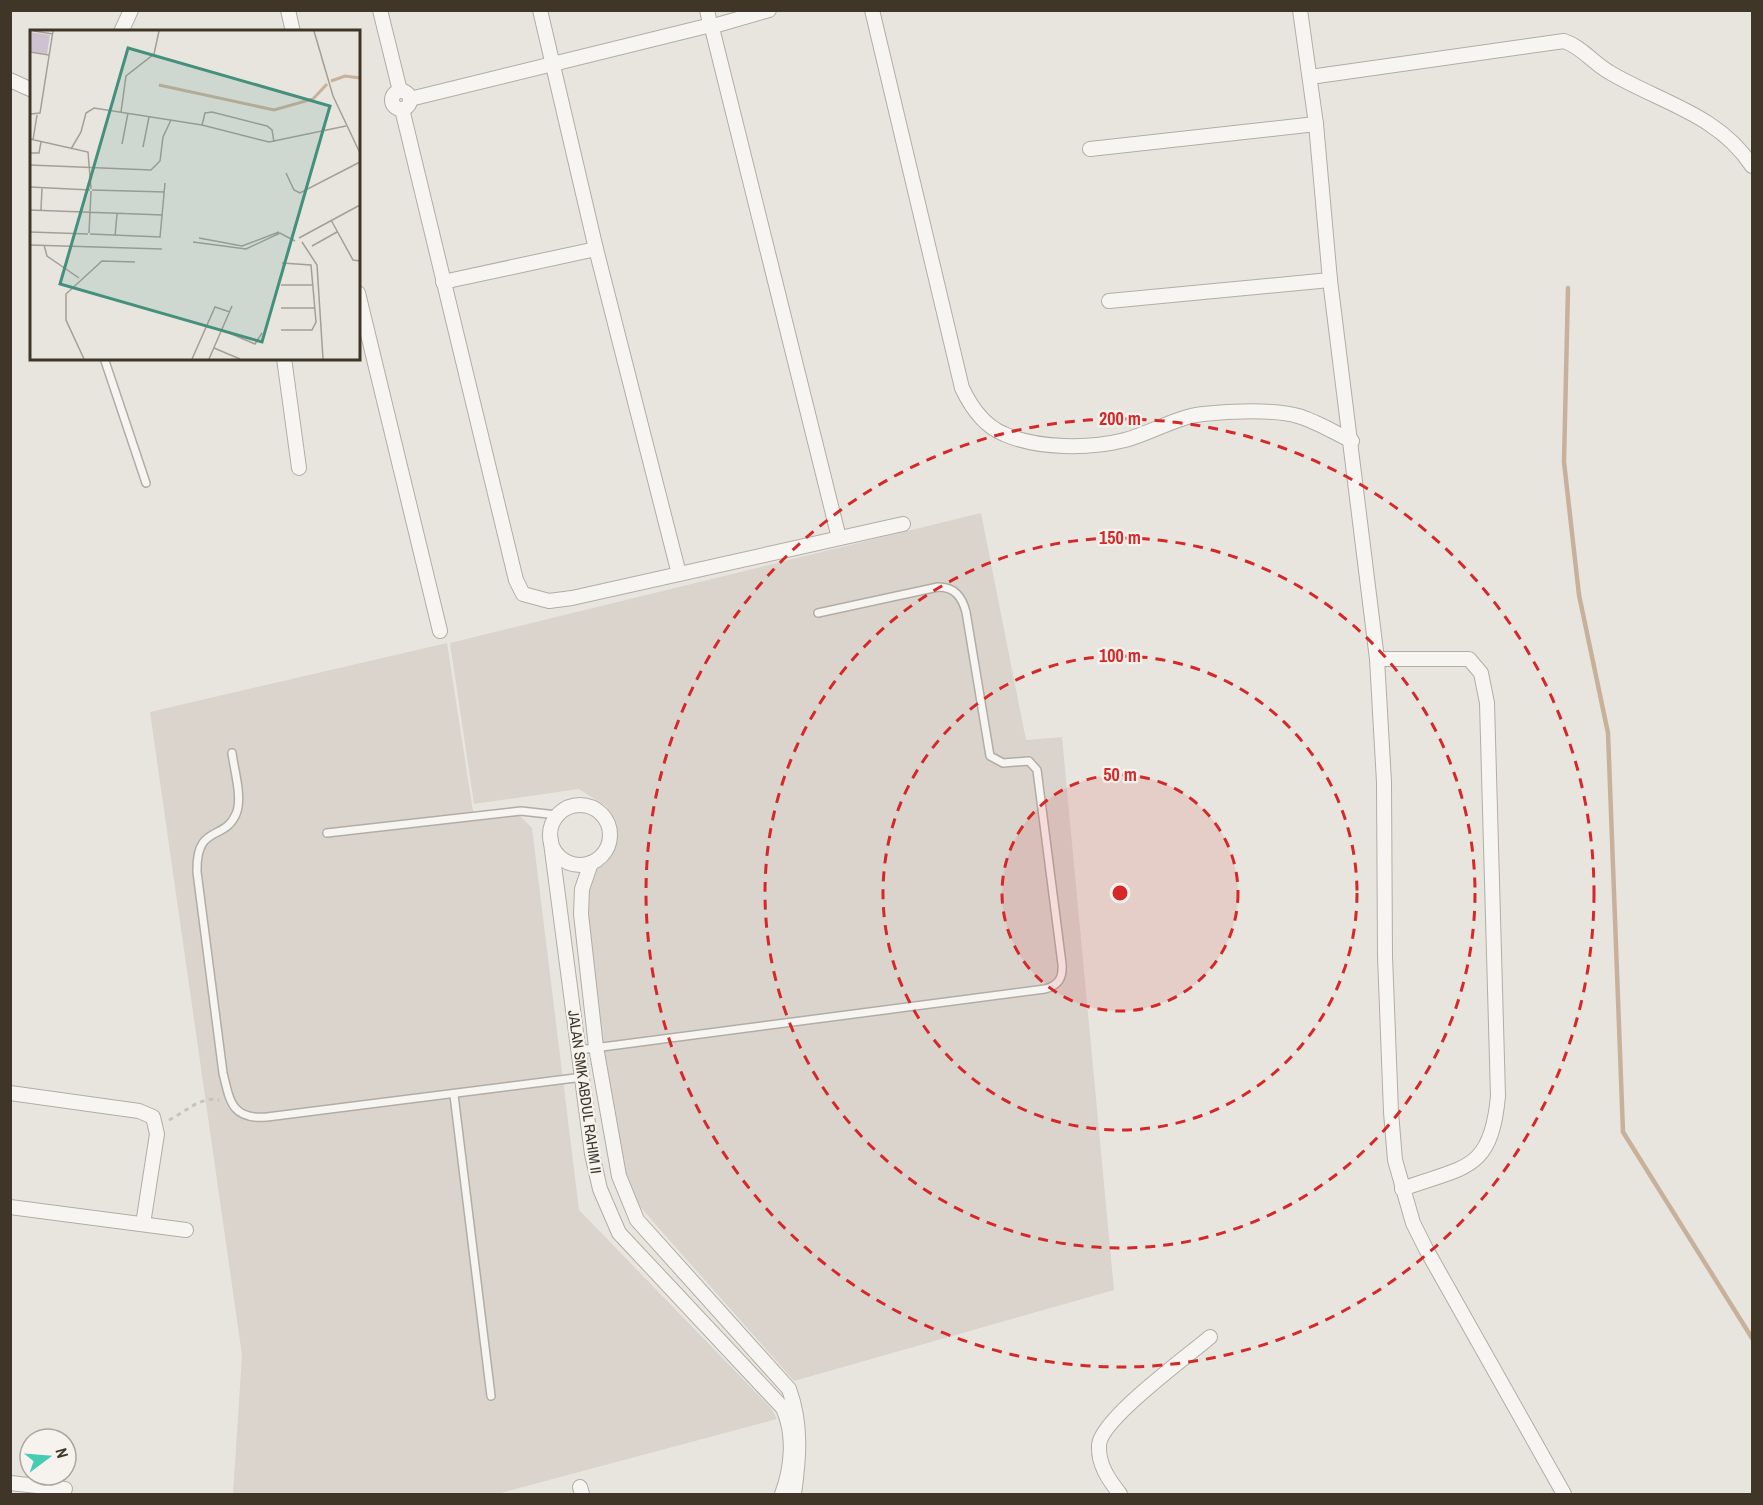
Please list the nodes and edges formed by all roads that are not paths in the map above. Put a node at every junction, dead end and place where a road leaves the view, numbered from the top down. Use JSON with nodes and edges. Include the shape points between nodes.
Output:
{"nodes":[{"id":1,"x":130,"y":10,"type":"edge"},
{"id":2,"x":288,"y":10,"type":"edge"},
{"id":3,"x":380,"y":10,"type":"edge"},
{"id":4,"x":540,"y":10,"type":"edge"},
{"id":5,"x":769,"y":10,"type":"edge"},
{"id":6,"x":872,"y":10,"type":"edge"},
{"id":7,"x":1300,"y":10,"type":"edge"},
{"id":8,"x":710,"y":23,"type":"edge"},
{"id":9,"x":122,"y":30,"type":"edge"},
{"id":10,"x":293,"y":30,"type":"edge"},
{"id":11,"x":553,"y":63,"type":"junction"},
{"id":12,"x":1310,"y":77,"type":"junction"},
{"id":13,"x":10,"y":80,"type":"edge"},
{"id":14,"x":30,"y":89,"type":"edge"},
{"id":15,"x":404,"y":100,"type":"junction"},
{"id":16,"x":1316,"y":124,"type":"junction"},
{"id":17,"x":1090,"y":149,"type":"dead end"},
{"id":18,"x":1752,"y":166,"type":"edge"},
{"id":19,"x":596,"y":249,"type":"junction"},
{"id":20,"x":1330,"y":280,"type":"junction"},
{"id":21,"x":443,"y":282,"type":"junction"},
{"id":22,"x":360,"y":301,"type":"edge"},
{"id":23,"x":1109,"y":301,"type":"dead end"},
{"id":24,"x":105,"y":360,"type":"edge"},
{"id":25,"x":284,"y":360,"type":"edge"},
{"id":26,"x":1352,"y":441,"type":"junction"},
{"id":27,"x":299,"y":468,"type":"dead end"},
{"id":28,"x":146,"y":483,"type":"dead end"},
{"id":29,"x":903,"y":524,"type":"dead end"},
{"id":30,"x":839,"y":538,"type":"junction"},
{"id":31,"x":679,"y":574,"type":"junction"},
{"id":32,"x":818,"y":613,"type":"dead end"},
{"id":33,"x":441,"y":631,"type":"dead end"},
{"id":34,"x":1377,"y":659,"type":"junction"},
{"id":35,"x":232,"y":753,"type":"dead end"},
{"id":36,"x":557,"y":814,"type":"junction"},
{"id":37,"x":327,"y":833,"type":"dead end"},
{"id":38,"x":550,"y":835,"type":"junction"},
{"id":39,"x":591,"y":863,"type":"junction"},
{"id":40,"x":596,"y":1047,"type":"junction"},
{"id":41,"x":579,"y":1050,"type":"junction"},
{"id":42,"x":582,"y":1077,"type":"junction"},
{"id":43,"x":10,"y":1093,"type":"edge"},
{"id":44,"x":454,"y":1095,"type":"junction"},
{"id":45,"x":1402,"y":1189,"type":"junction"},
{"id":46,"x":10,"y":1207,"type":"edge"},
{"id":47,"x":143,"y":1224,"type":"junction"},
{"id":48,"x":186,"y":1230,"type":"dead end"},
{"id":49,"x":1210,"y":1337,"type":"dead end"},
{"id":50,"x":491,"y":1396,"type":"dead end"},
{"id":51,"x":10,"y":1483,"type":"edge"},
{"id":52,"x":64,"y":1489,"type":"dead end"},
{"id":53,"x":782,"y":1494,"type":"edge"},
{"id":54,"x":794,"y":1494,"type":"edge"},
{"id":55,"x":1120,"y":1494,"type":"edge"},
{"id":56,"x":1564,"y":1494,"type":"edge"}],
"edges":[{"from":1,"to":9,"type":"street"},
{"from":2,"to":10,"type":"street"},
{"from":3,"to":15,"type":"street"},
{"from":4,"to":11,"type":"street"},
{"from":5,"to":8,"type":"street"},
{"from":6,"to":26,"type":"street","via":[[962,388],[978,415],[1003,434],[1043,444],[1085,445],[1124,440],[1200,414],[1279,413],[1299,416]]},
{"from":7,"to":12,"type":"street"},
{"from":8,"to":11,"type":"street"},
{"from":8,"to":30,"type":"street"},
{"from":11,"to":15,"type":"street"},
{"from":11,"to":19,"type":"street"},
{"from":12,"to":16,"type":"street"},
{"from":12,"to":18,"type":"street","via":[[1564,41],[1580,48],[1610,73],[1705,119],[1735,142]]},
{"from":13,"to":14,"type":"street"},
{"from":15,"to":21,"type":"street"},
{"from":16,"to":17,"type":"street"},
{"from":16,"to":20,"type":"street"},
{"from":19,"to":21,"type":"street"},
{"from":19,"to":31,"type":"street"},
{"from":20,"to":23,"type":"street"},
{"from":20,"to":26,"type":"street"},
{"from":21,"to":31,"type":"street","via":[[516,580],[523,594],[549,601]]},
{"from":22,"to":33,"type":"street"},
{"from":24,"to":28,"type":"lane"},
{"from":25,"to":27,"type":"street"},
{"from":26,"to":34,"type":"street"},
{"from":29,"to":30,"type":"street"},
{"from":30,"to":31,"type":"street"},
{"from":32,"to":40,"type":"lane","via":[[938,587],[949,588],[959,596],[966,612],[990,756],[1003,763],[1029,761],[1037,770],[1061,979],[1045,990]]},
{"from":34,"to":45,"type":"street","via":[[1384,782],[1391,1112]]},
{"from":34,"to":45,"type":"street","via":[[1469,660],[1481,673],[1487,703],[1496,1115],[1482,1155],[1457,1169]]},
{"from":35,"to":44,"type":"lane","via":[[236,813],[229,823],[200,844],[197,861],[223,1073],[231,1102],[239,1113],[255,1118]]},
{"from":36,"to":37,"type":"lane","via":[[521,811]]},
{"from":36,"to":38,"type":"street"},
{"from":36,"to":39,"type":"street","via":[[575,805],[585,805],[603,816],[608,825],[608,846]]},
{"from":38,"to":39,"type":"street","via":[[557,855],[565,861],[574,865]]},
{"from":38,"to":41,"type":"street","name":"JALAN SMK ABDUL RAHIM II"},
{"from":39,"to":40,"type":"street","name":"JALAN SMK ABDUL RAHIM II","via":[[582,889],[581,914]]},
{"from":40,"to":41,"type":"lane"},
{"from":40,"to":54,"type":"street","name":"JALAN SMK ABDUL RAHIM II","via":[[619,1176],[637,1220],[789,1389],[799,1436]]},
{"from":41,"to":42,"type":"street","name":"JALAN SMK ABDUL RAHIM II"},
{"from":42,"to":44,"type":"lane"},
{"from":42,"to":53,"type":"street","name":"JALAN SMK ABDUL RAHIM II","via":[[600,1189],[619,1233],[783,1408],[789,1429],[790,1463]]},
{"from":43,"to":47,"type":"street","via":[[153,1117],[157,1134]]},
{"from":44,"to":50,"type":"lane"},
{"from":45,"to":56,"type":"street","via":[[1426,1249]]},
{"from":46,"to":47,"type":"street"},
{"from":47,"to":48,"type":"street"},
{"from":49,"to":55,"type":"street","via":[[1125,1408],[1103,1434],[1099,1444],[1104,1470]]},
{"from":51,"to":52,"type":"street"}]}
